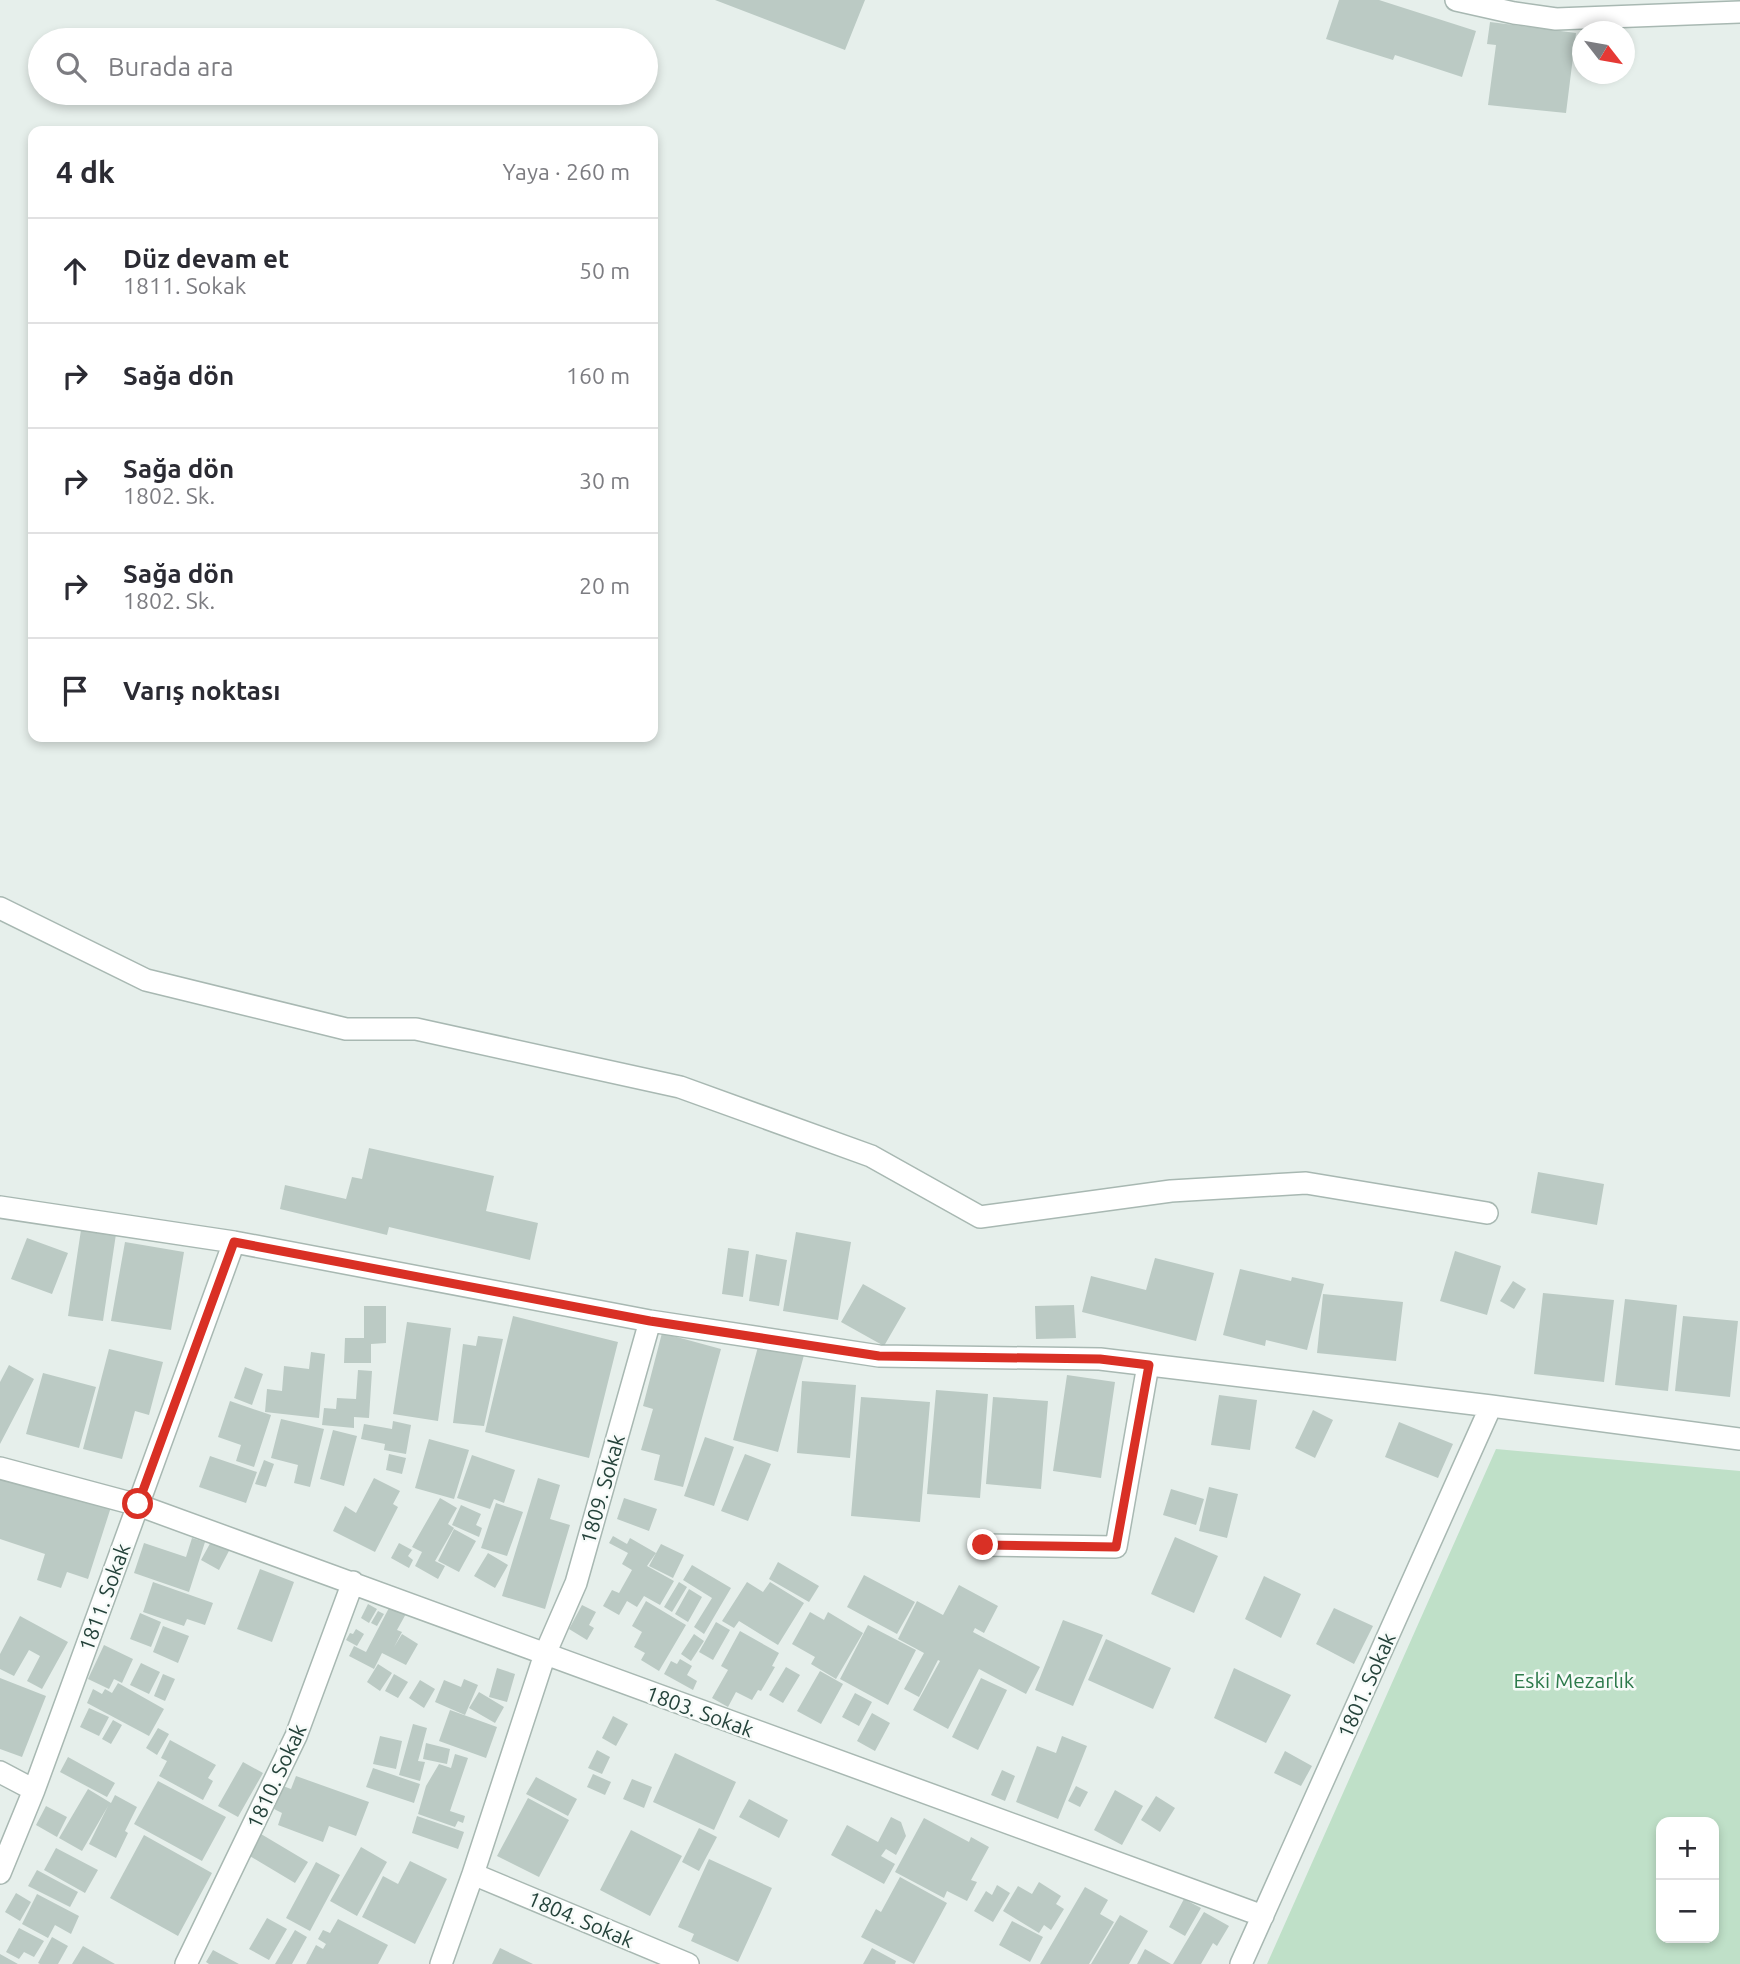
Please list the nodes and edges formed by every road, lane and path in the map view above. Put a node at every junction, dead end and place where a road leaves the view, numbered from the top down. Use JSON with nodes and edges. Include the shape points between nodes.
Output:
{"nodes":[{"id":1,"x":1456,"y":0,"type":"edge"},
{"id":2,"x":1740,"y":12,"type":"edge"},
{"id":3,"x":0,"y":908,"type":"edge"},
{"id":4,"x":0,"y":1207,"type":"edge"},
{"id":5,"x":1487,"y":1213,"type":"dead end"},
{"id":6,"x":234,"y":1242,"type":"junction"},
{"id":7,"x":650,"y":1321,"type":"junction"},
{"id":8,"x":1149,"y":1365,"type":"junction"},
{"id":9,"x":1491,"y":1406,"type":"junction"},
{"id":10,"x":1740,"y":1439,"type":"edge"},
{"id":11,"x":0,"y":1468,"type":"edge"},
{"id":12,"x":138,"y":1504,"type":"junction"},
{"id":13,"x":983,"y":1545,"type":"dead end"},
{"id":14,"x":353,"y":1582,"type":"junction"},
{"id":15,"x":545,"y":1654,"type":"junction"},
{"id":16,"x":0,"y":1772,"type":"edge"},
{"id":17,"x":34,"y":1790,"type":"junction"},
{"id":18,"x":0,"y":1873,"type":"edge"},
{"id":19,"x":473,"y":1874,"type":"junction"},
{"id":20,"x":1263,"y":1916,"type":"junction"},
{"id":21,"x":186,"y":1964,"type":"edge"},
{"id":22,"x":441,"y":1964,"type":"edge"},
{"id":23,"x":688,"y":1964,"type":"edge"},
{"id":24,"x":1241,"y":1964,"type":"edge"}],
"edges":[{"from":1,"to":2,"type":"street","via":[[1556,19]]},
{"from":3,"to":5,"type":"street","via":[[146,980],[346,1029],[416,1029],[680,1087],[871,1156],[980,1217],[1171,1191],[1306,1183]]},
{"from":4,"to":6,"type":"street"},
{"from":6,"to":7,"type":"street"},
{"from":6,"to":12,"type":"street","name":"1811. Sokak"},
{"from":7,"to":8,"type":"street","via":[[879,1356],[1100,1359]]},
{"from":7,"to":15,"type":"street","name":"1809. Sokak","via":[[576,1583]]},
{"from":8,"to":9,"type":"street"},
{"from":8,"to":13,"type":"street","via":[[1116,1547]]},
{"from":9,"to":10,"type":"street"},
{"from":9,"to":20,"type":"street","name":"1801. Sokak"},
{"from":11,"to":12,"type":"street","name":"1803. Sokak"},
{"from":12,"to":14,"type":"street","name":"1803. Sokak"},
{"from":12,"to":17,"type":"street","name":"1811. Sokak"},
{"from":14,"to":15,"type":"street","name":"1803. Sokak"},
{"from":14,"to":21,"type":"street","name":"1810. Sokak","via":[[296,1736]]},
{"from":15,"to":19,"type":"street","name":"1809. Sokak"},
{"from":15,"to":20,"type":"street","name":"1803. Sokak"},
{"from":16,"to":17,"type":"street"},
{"from":17,"to":18,"type":"street","name":"1811. Sokak"},
{"from":19,"to":22,"type":"street","name":"1809. Sokak"},
{"from":19,"to":23,"type":"street","name":"1804. Sokak"},
{"from":20,"to":24,"type":"street","name":"1801. Sokak"}]}
